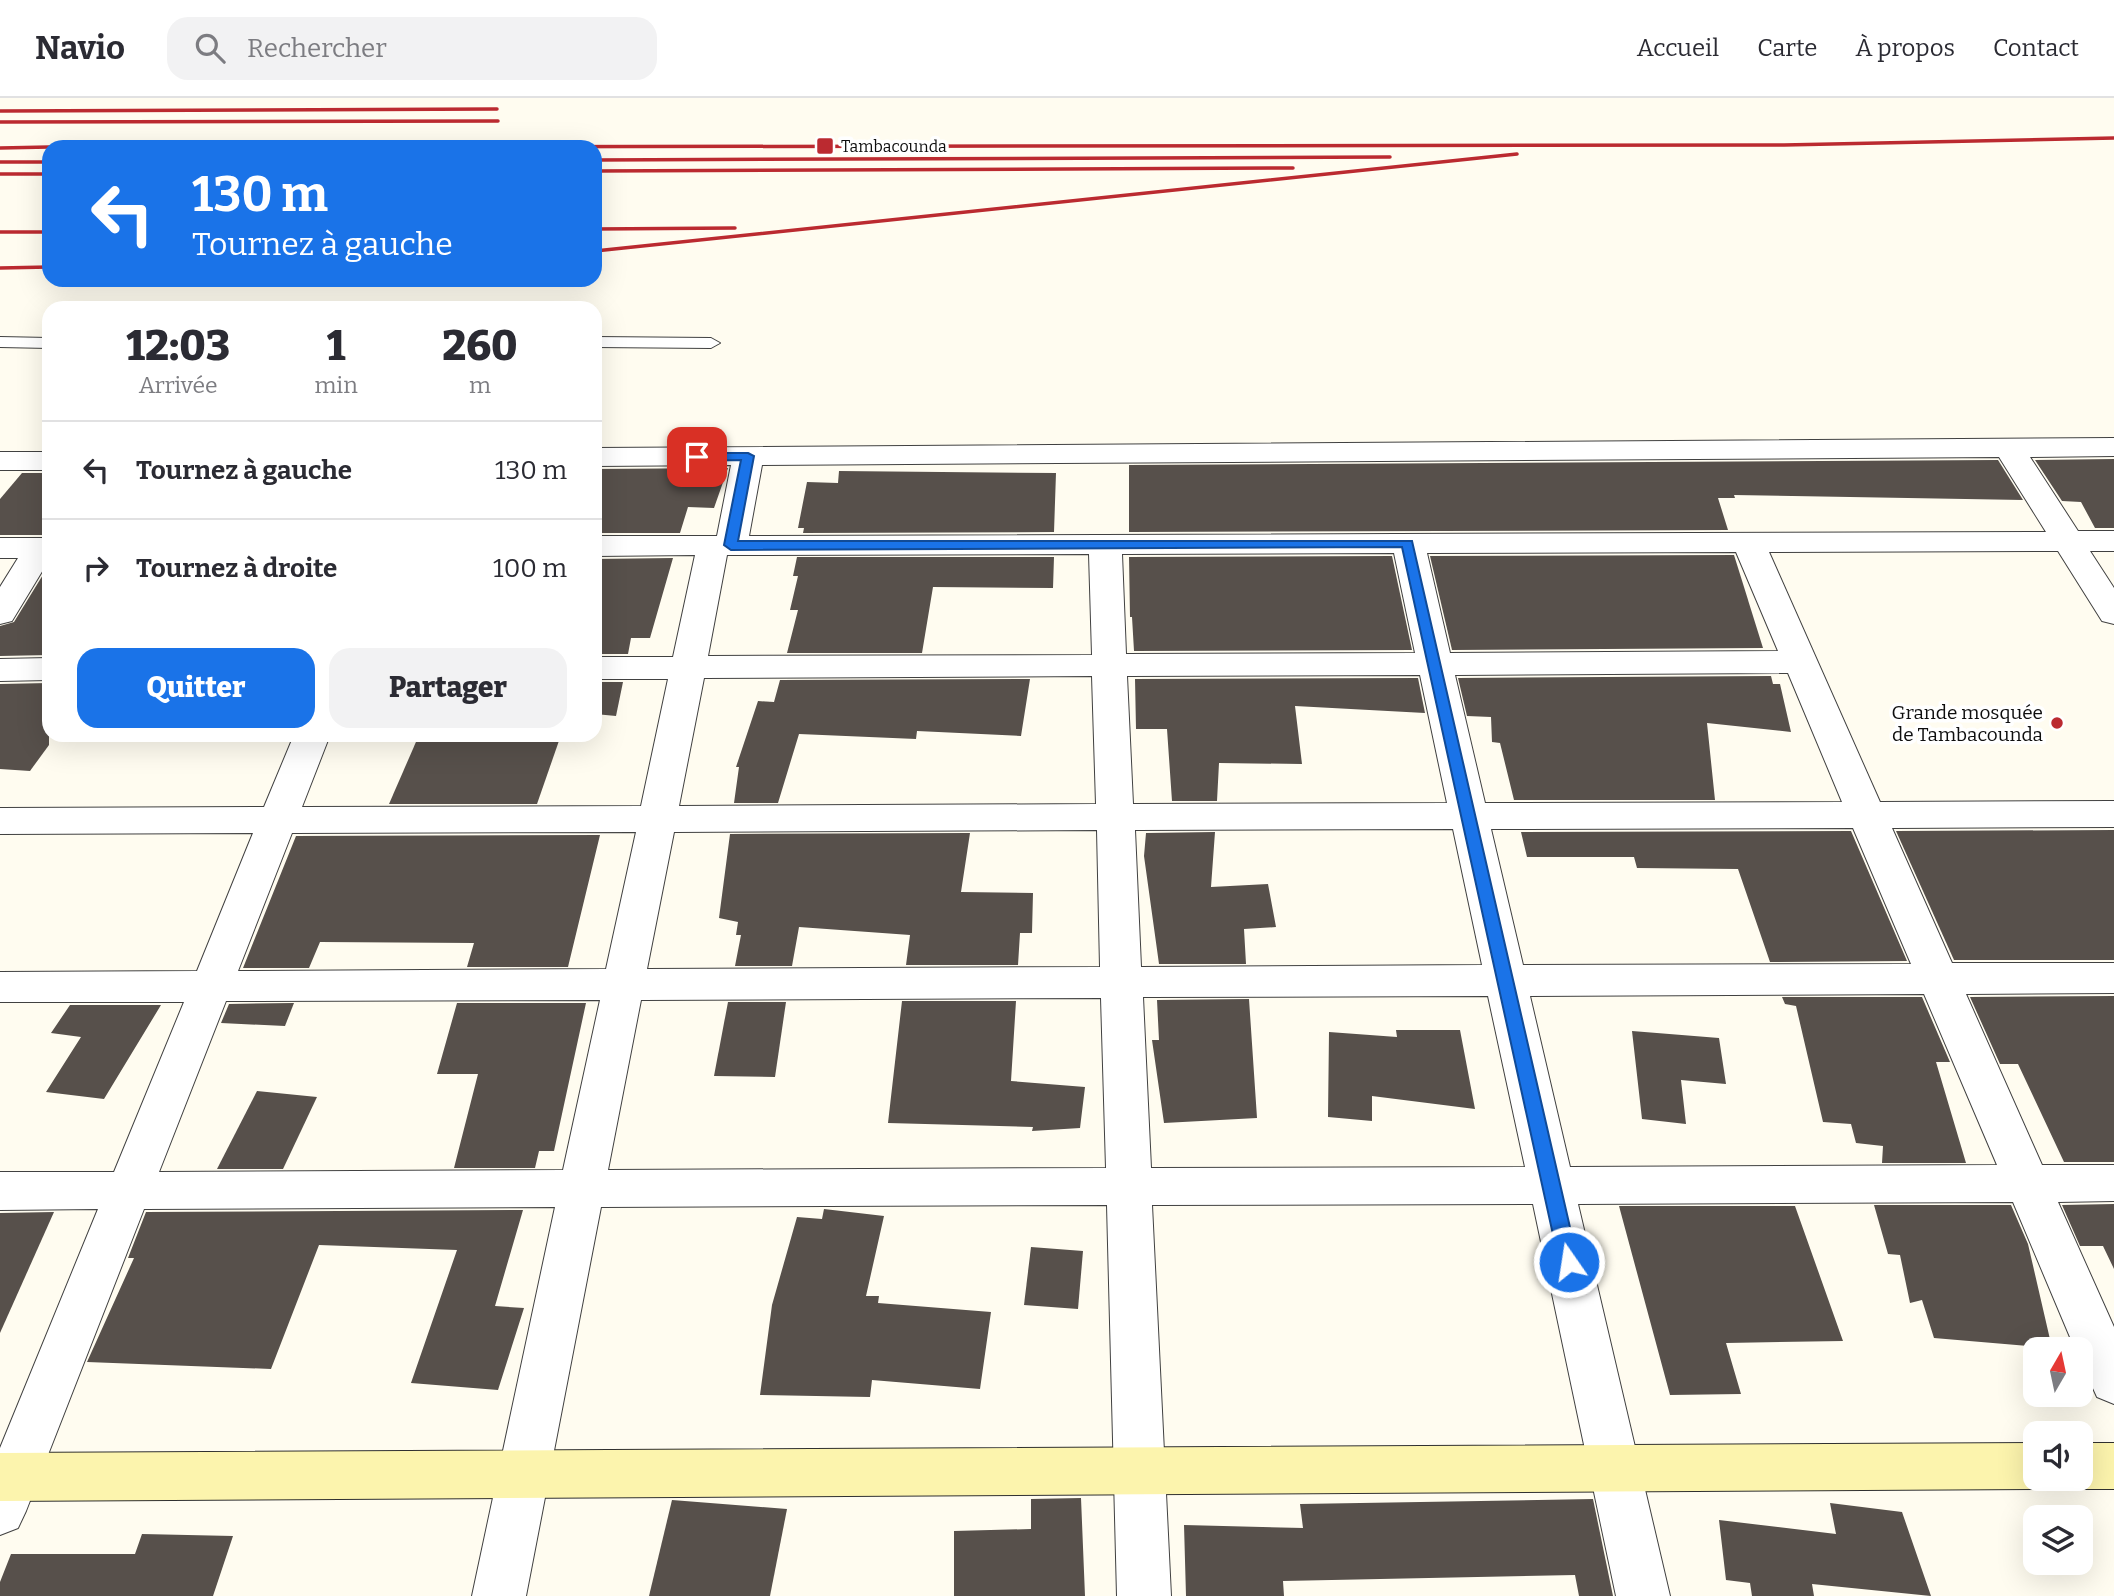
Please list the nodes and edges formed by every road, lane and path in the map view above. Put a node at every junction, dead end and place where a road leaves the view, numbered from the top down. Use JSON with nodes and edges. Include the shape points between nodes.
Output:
{"nodes":[{"id":1,"x":0,"y":342,"type":"edge"},
{"id":2,"x":602,"y":342,"type":"edge"},
{"id":3,"x":42,"y":343,"type":"edge"},
{"id":4,"x":711,"y":343,"type":"dead end"},
{"id":5,"x":2114,"y":447,"type":"edge"},
{"id":6,"x":2009,"y":448,"type":"junction"},
{"id":7,"x":748,"y":456,"type":"junction"},
{"id":8,"x":602,"y":457,"type":"edge"},
{"id":9,"x":0,"y":461,"type":"edge"},
{"id":10,"x":42,"y":461,"type":"edge"},
{"id":11,"x":2068,"y":541,"type":"junction"},
{"id":12,"x":2114,"y":541,"type":"edge"},
{"id":13,"x":1748,"y":542,"type":"junction"},
{"id":14,"x":1408,"y":543,"type":"junction"},
{"id":15,"x":1105,"y":544,"type":"junction"},
{"id":16,"x":602,"y":546,"type":"edge"},
{"id":17,"x":722,"y":546,"type":"junction"},
{"id":18,"x":0,"y":548,"type":"edge"},
{"id":19,"x":42,"y":548,"type":"edge"},
{"id":20,"x":42,"y":552,"type":"edge"},
{"id":21,"x":0,"y":614,"type":"edge"},
{"id":22,"x":2114,"y":614,"type":"edge"},
{"id":23,"x":1801,"y":662,"type":"junction"},
{"id":24,"x":1435,"y":664,"type":"junction"},
{"id":25,"x":1110,"y":665,"type":"junction"},
{"id":26,"x":688,"y":667,"type":"junction"},
{"id":27,"x":602,"y":668,"type":"edge"},
{"id":28,"x":0,"y":670,"type":"edge"},
{"id":29,"x":42,"y":670,"type":"edge"},
{"id":30,"x":309,"y":742,"type":"edge"},
{"id":31,"x":2114,"y":814,"type":"edge"},
{"id":32,"x":1868,"y":815,"type":"junction"},
{"id":33,"x":1469,"y":816,"type":"junction"},
{"id":34,"x":1115,"y":818,"type":"junction"},
{"id":35,"x":657,"y":819,"type":"junction"},
{"id":36,"x":278,"y":820,"type":"junction"},
{"id":37,"x":0,"y":821,"type":"edge"},
{"id":38,"x":2114,"y":978,"type":"edge"},
{"id":39,"x":1939,"y":979,"type":"junction"},
{"id":40,"x":1506,"y":981,"type":"junction"},
{"id":41,"x":1121,"y":982,"type":"junction"},
{"id":42,"x":624,"y":985,"type":"junction"},
{"id":43,"x":211,"y":986,"type":"junction"},
{"id":44,"x":0,"y":987,"type":"edge"},
{"id":45,"x":2028,"y":1183,"type":"junction"},
{"id":46,"x":2114,"y":1183,"type":"edge"},
{"id":47,"x":1551,"y":1185,"type":"junction"},
{"id":48,"x":1129,"y":1186,"type":"junction"},
{"id":49,"x":582,"y":1189,"type":"junction"},
{"id":50,"x":0,"y":1191,"type":"edge"},
{"id":51,"x":129,"y":1191,"type":"junction"},
{"id":52,"x":2114,"y":1382,"type":"edge"},
{"id":53,"x":2023,"y":1466,"type":"edge"},
{"id":54,"x":2093,"y":1466,"type":"edge"},
{"id":55,"x":2114,"y":1466,"type":"edge"},
{"id":56,"x":1614,"y":1468,"type":"junction"},
{"id":57,"x":1140,"y":1470,"type":"junction"},
{"id":58,"x":524,"y":1474,"type":"junction"},
{"id":59,"x":5,"y":1489,"type":"edge"},
{"id":60,"x":499,"y":1596,"type":"edge"},
{"id":61,"x":1144,"y":1596,"type":"edge"},
{"id":62,"x":1643,"y":1596,"type":"edge"}],
"edges":[{"from":1,"to":3,"type":"lane"},
{"from":2,"to":4,"type":"lane"},
{"from":5,"to":6,"type":"street"},
{"from":6,"to":7,"type":"street"},
{"from":6,"to":11,"type":"street"},
{"from":7,"to":8,"type":"street"},
{"from":7,"to":17,"type":"street"},
{"from":9,"to":10,"type":"street"},
{"from":11,"to":12,"type":"street"},
{"from":11,"to":13,"type":"street"},
{"from":11,"to":22,"type":"street"},
{"from":13,"to":14,"type":"street"},
{"from":13,"to":23,"type":"street"},
{"from":14,"to":15,"type":"street"},
{"from":14,"to":24,"type":"street"},
{"from":15,"to":17,"type":"street"},
{"from":15,"to":25,"type":"street"},
{"from":16,"to":17,"type":"street"},
{"from":17,"to":26,"type":"street"},
{"from":18,"to":19,"type":"street"},
{"from":20,"to":21,"type":"street"},
{"from":23,"to":24,"type":"street"},
{"from":23,"to":32,"type":"street"},
{"from":24,"to":25,"type":"street"},
{"from":24,"to":33,"type":"street"},
{"from":25,"to":26,"type":"street"},
{"from":25,"to":34,"type":"street"},
{"from":26,"to":27,"type":"street"},
{"from":26,"to":35,"type":"street"},
{"from":28,"to":29,"type":"street"},
{"from":30,"to":36,"type":"street"},
{"from":31,"to":32,"type":"street"},
{"from":32,"to":33,"type":"street"},
{"from":32,"to":39,"type":"street"},
{"from":33,"to":34,"type":"street"},
{"from":33,"to":40,"type":"street"},
{"from":34,"to":35,"type":"street"},
{"from":34,"to":41,"type":"street"},
{"from":35,"to":36,"type":"street"},
{"from":35,"to":42,"type":"street"},
{"from":36,"to":37,"type":"street"},
{"from":36,"to":43,"type":"street"},
{"from":38,"to":39,"type":"street"},
{"from":39,"to":40,"type":"street"},
{"from":39,"to":45,"type":"street"},
{"from":40,"to":41,"type":"street"},
{"from":40,"to":47,"type":"street"},
{"from":41,"to":42,"type":"street"},
{"from":41,"to":48,"type":"street"},
{"from":42,"to":43,"type":"street"},
{"from":42,"to":49,"type":"street"},
{"from":43,"to":44,"type":"street"},
{"from":43,"to":51,"type":"street"},
{"from":45,"to":46,"type":"street"},
{"from":45,"to":47,"type":"street"},
{"from":45,"to":52,"type":"street"},
{"from":47,"to":48,"type":"street"},
{"from":47,"to":56,"type":"street"},
{"from":48,"to":49,"type":"street"},
{"from":48,"to":57,"type":"street"},
{"from":49,"to":51,"type":"street"},
{"from":49,"to":58,"type":"street"},
{"from":50,"to":51,"type":"street"},
{"from":51,"to":59,"type":"street"},
{"from":53,"to":56,"type":"street"},
{"from":54,"to":55,"type":"street"},
{"from":56,"to":57,"type":"street"},
{"from":56,"to":62,"type":"street"},
{"from":57,"to":58,"type":"street"},
{"from":57,"to":61,"type":"street"},
{"from":58,"to":59,"type":"street"},
{"from":58,"to":60,"type":"street"}]}
